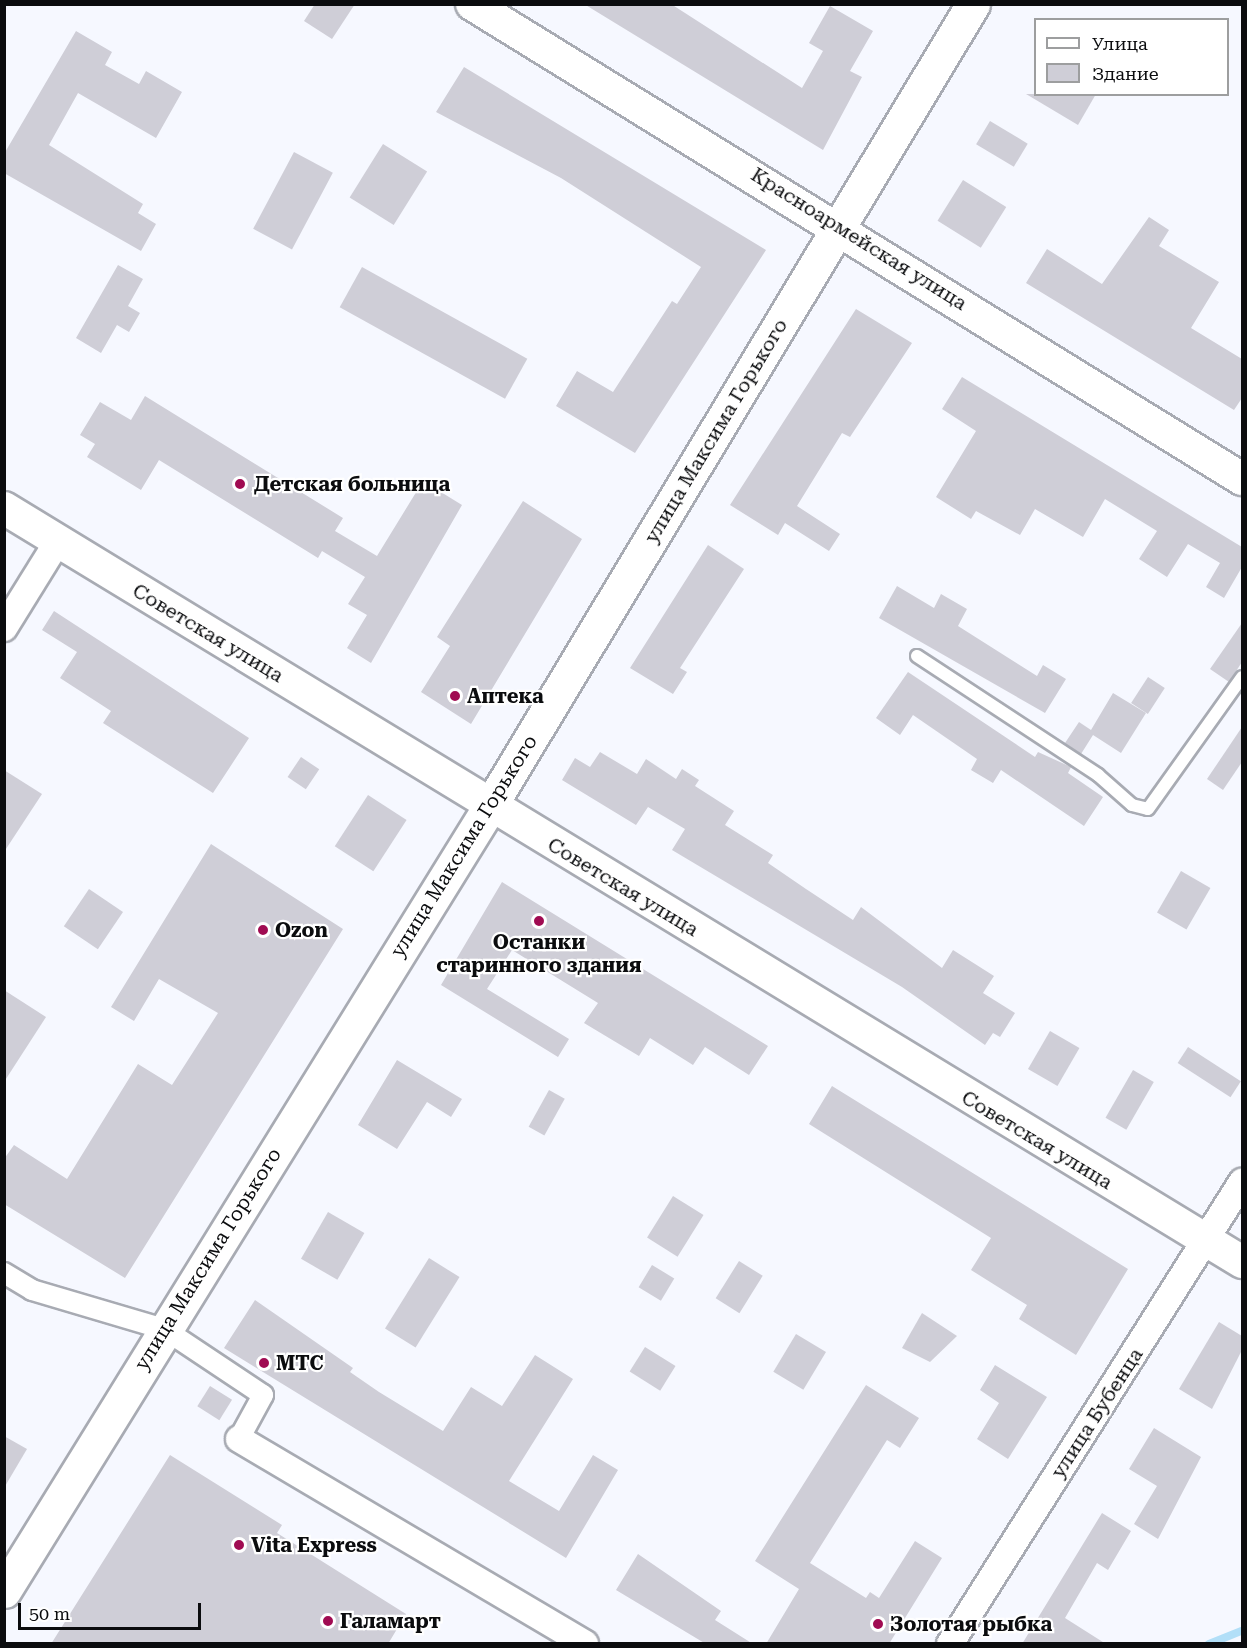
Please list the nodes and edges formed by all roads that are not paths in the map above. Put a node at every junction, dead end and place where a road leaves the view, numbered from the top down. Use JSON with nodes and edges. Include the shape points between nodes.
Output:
{"nodes":[{"id":1,"x":472,"y":4,"type":"edge"},
{"id":2,"x":973,"y":4,"type":"edge"},
{"id":3,"x":840,"y":226,"type":"junction"},
{"id":4,"x":1242,"y":479,"type":"edge"},
{"id":5,"x":4,"y":508,"type":"edge"},
{"id":6,"x":58,"y":541,"type":"junction"},
{"id":7,"x":4,"y":628,"type":"edge"},
{"id":8,"x":916,"y":657,"type":"dead end"},
{"id":9,"x":1242,"y":677,"type":"edge"},
{"id":10,"x":490,"y":806,"type":"junction"},
{"id":11,"x":1242,"y":1182,"type":"edge"},
{"id":12,"x":1207,"y":1242,"type":"junction"},
{"id":13,"x":1242,"y":1262,"type":"edge"},
{"id":14,"x":4,"y":1273,"type":"edge"},
{"id":15,"x":164,"y":1329,"type":"junction"},
{"id":16,"x":239,"y":1439,"type":"joint"},
{"id":17,"x":4,"y":1591,"type":"edge"},
{"id":18,"x":585,"y":1644,"type":"edge"},
{"id":19,"x":950,"y":1644,"type":"edge"}],
"edges":[{"from":1,"to":3,"type":"street","name":"Красноармейская улица"},
{"from":2,"to":3,"type":"main road","name":"улица Максима Горького"},
{"from":3,"to":4,"type":"street","name":"Красноармейская улица"},
{"from":3,"to":10,"type":"main road","name":"улица Максима Горького"},
{"from":5,"to":6,"type":"street","name":"Советская улица"},
{"from":6,"to":7,"type":"street"},
{"from":6,"to":10,"type":"street","name":"Советская улица"},
{"from":8,"to":9,"type":"lane","via":[[1098,775],[1132,805],[1148,809]]},
{"from":10,"to":12,"type":"street","name":"Советская улица"},
{"from":10,"to":15,"type":"main road","name":"улица Максима Горького"},
{"from":11,"to":12,"type":"street","name":"улица Бубенца"},
{"from":12,"to":13,"type":"street","name":"Советская улица"},
{"from":12,"to":19,"type":"street","name":"улица Бубенца"},
{"from":14,"to":15,"type":"street","via":[[32,1290]]},
{"from":15,"to":16,"type":"street","via":[[263,1395]]},
{"from":15,"to":17,"type":"main road","name":"улица Максима Горького"},
{"from":16,"to":18,"type":"street"}]}
